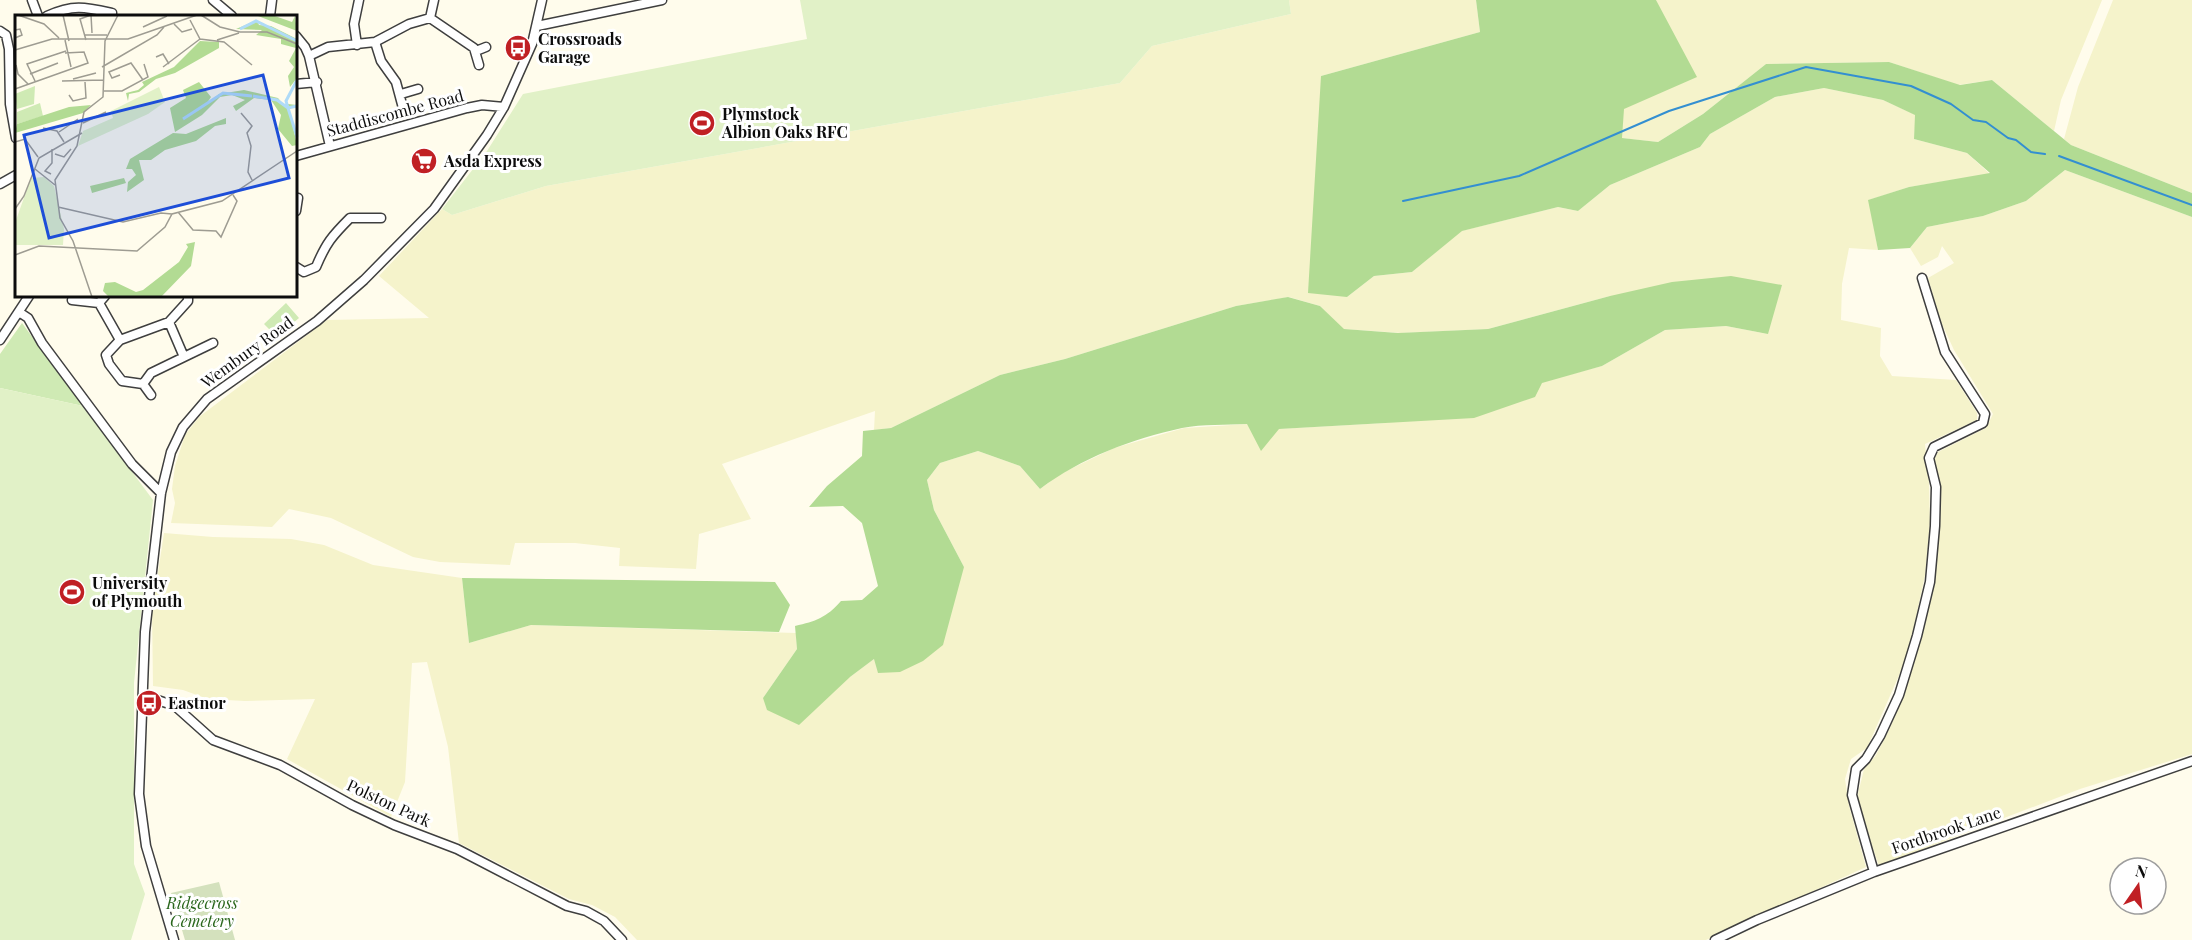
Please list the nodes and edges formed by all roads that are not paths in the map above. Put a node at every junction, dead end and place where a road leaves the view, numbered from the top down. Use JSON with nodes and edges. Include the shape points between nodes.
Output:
{"nodes":[{"id":1,"x":32,"y":0,"type":"edge"},
{"id":2,"x":100,"y":0,"type":"edge"},
{"id":3,"x":213,"y":0,"type":"edge"},
{"id":4,"x":272,"y":0,"type":"edge"},
{"id":5,"x":359,"y":0,"type":"edge"},
{"id":6,"x":434,"y":0,"type":"edge"},
{"id":7,"x":542,"y":0,"type":"edge"},
{"id":8,"x":662,"y":0,"type":"edge"},
{"id":9,"x":99,"y":10,"type":"junction"},
{"id":10,"x":112,"y":13,"type":"dead end"},
{"id":11,"x":38,"y":15,"type":"edge"},
{"id":12,"x":50,"y":15,"type":"edge"},
{"id":13,"x":231,"y":15,"type":"edge"},
{"id":14,"x":270,"y":15,"type":"edge"},
{"id":15,"x":429,"y":18,"type":"junction"},
{"id":16,"x":537,"y":26,"type":"junction"},
{"id":17,"x":0,"y":31,"type":"edge"},
{"id":18,"x":297,"y":37,"type":"edge"},
{"id":19,"x":12,"y":41,"type":"edge"},
{"id":20,"x":375,"y":42,"type":"junction"},
{"id":21,"x":357,"y":45,"type":"junction"},
{"id":22,"x":486,"y":47,"type":"dead end"},
{"id":23,"x":476,"y":51,"type":"junction"},
{"id":24,"x":309,"y":56,"type":"junction"},
{"id":25,"x":479,"y":65,"type":"dead end"},
{"id":26,"x":316,"y":82,"type":"junction"},
{"id":27,"x":297,"y":84,"type":"edge"},
{"id":28,"x":418,"y":89,"type":"dead end"},
{"id":29,"x":401,"y":94,"type":"junction"},
{"id":30,"x":0,"y":104,"type":"edge"},
{"id":31,"x":10,"y":104,"type":"junction"},
{"id":32,"x":504,"y":107,"type":"junction"},
{"id":33,"x":403,"y":108,"type":"dead end"},
{"id":34,"x":14,"y":114,"type":"edge"},
{"id":35,"x":330,"y":146,"type":"junction"},
{"id":36,"x":297,"y":156,"type":"edge"},
{"id":37,"x":298,"y":198,"type":"dead end"},
{"id":38,"x":297,"y":204,"type":"edge"},
{"id":39,"x":381,"y":218,"type":"dead end"},
{"id":40,"x":297,"y":268,"type":"edge"},
{"id":41,"x":1922,"y":278,"type":"dead end"},
{"id":42,"x":28,"y":297,"type":"edge"},
{"id":43,"x":104,"y":297,"type":"edge"},
{"id":44,"x":188,"y":297,"type":"edge"},
{"id":45,"x":72,"y":300,"type":"dead end"},
{"id":46,"x":99,"y":303,"type":"junction"},
{"id":47,"x":20,"y":312,"type":"junction"},
{"id":48,"x":168,"y":322,"type":"junction"},
{"id":49,"x":0,"y":340,"type":"edge"},
{"id":50,"x":120,"y":340,"type":"junction"},
{"id":51,"x":213,"y":343,"type":"dead end"},
{"id":52,"x":184,"y":357,"type":"junction"},
{"id":53,"x":143,"y":384,"type":"junction"},
{"id":54,"x":151,"y":395,"type":"dead end"},
{"id":55,"x":162,"y":493,"type":"junction"},
{"id":56,"x":143,"y":695,"type":"junction"},
{"id":57,"x":2192,"y":761,"type":"edge"},
{"id":58,"x":1874,"y":872,"type":"junction"},
{"id":59,"x":174,"y":940,"type":"edge"},
{"id":60,"x":622,"y":940,"type":"edge"},
{"id":61,"x":1715,"y":940,"type":"edge"}],
"edges":[{"from":1,"to":11,"type":"street"},
{"from":2,"to":9,"type":"street"},
{"from":3,"to":13,"type":"street"},
{"from":4,"to":14,"type":"street"},
{"from":5,"to":21,"type":"street","via":[[354,24]]},
{"from":6,"to":15,"type":"street"},
{"from":7,"to":16,"type":"street","name":"Wembury Road"},
{"from":8,"to":16,"type":"street"},
{"from":9,"to":10,"type":"street"},
{"from":9,"to":12,"type":"street","via":[[71,7]]},
{"from":15,"to":20,"type":"street"},
{"from":15,"to":23,"type":"street"},
{"from":16,"to":32,"type":"street","name":"Wembury Road"},
{"from":17,"to":19,"type":"street"},
{"from":18,"to":24,"type":"street"},
{"from":19,"to":31,"type":"street"},
{"from":20,"to":21,"type":"street"},
{"from":20,"to":29,"type":"street"},
{"from":21,"to":24,"type":"street","via":[[328,47]]},
{"from":22,"to":23,"type":"street"},
{"from":23,"to":25,"type":"street"},
{"from":24,"to":26,"type":"street"},
{"from":26,"to":27,"type":"street"},
{"from":26,"to":35,"type":"street"},
{"from":28,"to":29,"type":"street"},
{"from":29,"to":33,"type":"street"},
{"from":30,"to":31,"type":"street"},
{"from":31,"to":34,"type":"street"},
{"from":32,"to":35,"type":"street","name":"Staddiscombe Road","via":[[467,108]]},
{"from":32,"to":55,"type":"street","name":"Wembury Road","via":[[434,208],[395,250],[317,321],[198,407],[177,436]]},
{"from":35,"to":36,"type":"street","name":"Staddiscombe Road"},
{"from":37,"to":38,"type":"street"},
{"from":39,"to":40,"type":"street","via":[[350,218],[329,239],[315,267],[304,272]]},
{"from":41,"to":58,"type":"street","via":[[1945,352],[1985,414],[1983,423],[1934,447],[1929,458],[1936,488],[1930,582],[1899,694],[1880,736],[1856,769],[1853,786],[1857,819]]},
{"from":42,"to":47,"type":"street"},
{"from":43,"to":46,"type":"street"},
{"from":44,"to":48,"type":"street"},
{"from":45,"to":46,"type":"street"},
{"from":46,"to":50,"type":"street"},
{"from":47,"to":49,"type":"street"},
{"from":47,"to":55,"type":"street","via":[[132,464]]},
{"from":48,"to":50,"type":"street"},
{"from":48,"to":52,"type":"street"},
{"from":50,"to":53,"type":"street","via":[[106,355],[109,364],[122,381]]},
{"from":51,"to":52,"type":"street"},
{"from":52,"to":53,"type":"street","via":[[151,373]]},
{"from":53,"to":54,"type":"street"},
{"from":55,"to":56,"type":"street","name":"Wembury Road","via":[[145,632]]},
{"from":56,"to":59,"type":"street","name":"Wembury Road","via":[[138,794],[146,846]]},
{"from":56,"to":60,"type":"street","name":"Polston Park","via":[[175,706],[213,740],[280,765],[351,805],[457,849],[567,906],[586,911],[604,921]]},
{"from":57,"to":58,"type":"street","name":"Fordbrook Lane"},
{"from":58,"to":61,"type":"street","name":"Fordbrook Lane"}]}
